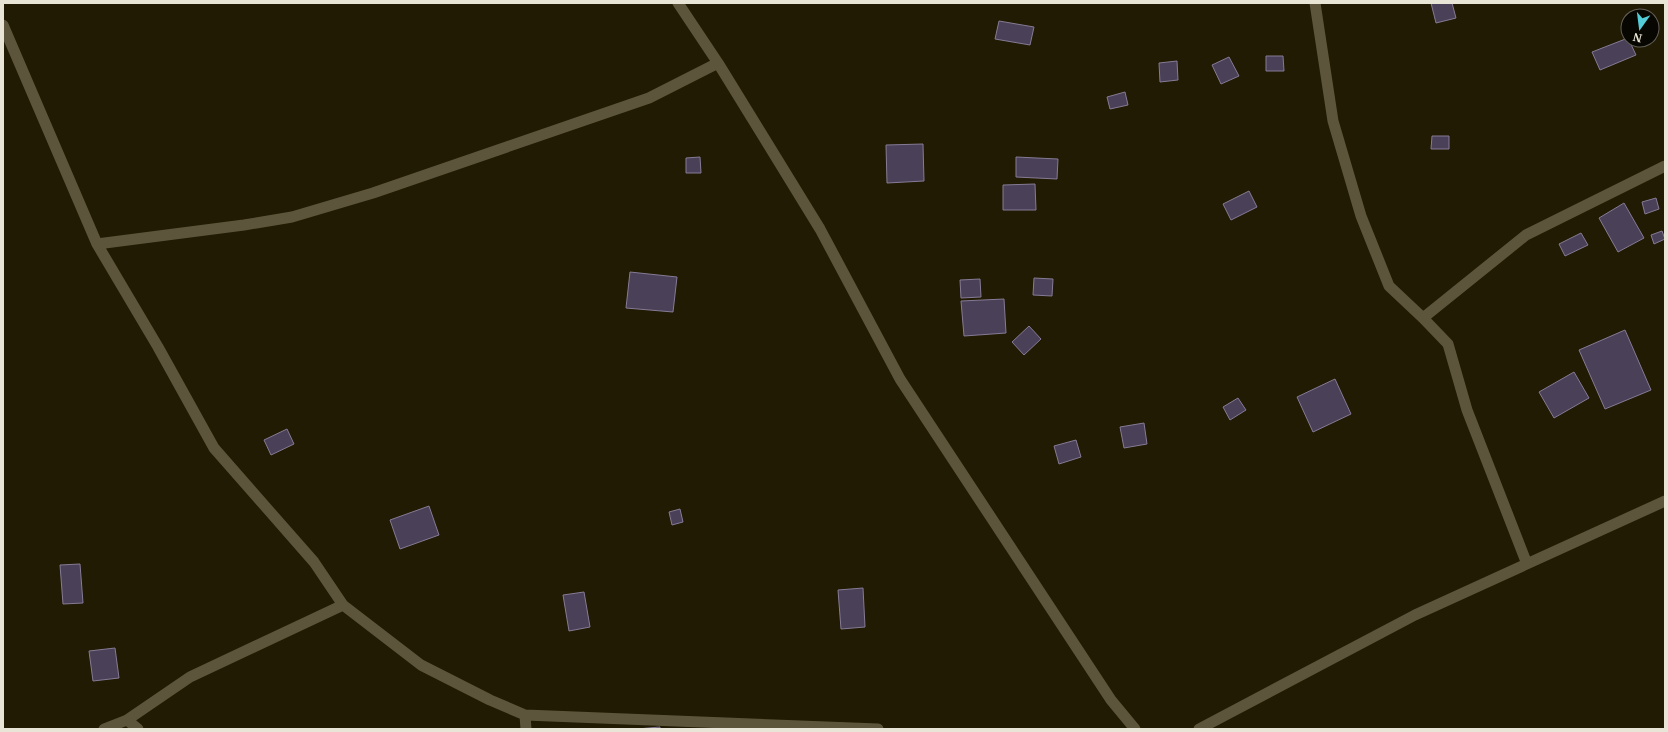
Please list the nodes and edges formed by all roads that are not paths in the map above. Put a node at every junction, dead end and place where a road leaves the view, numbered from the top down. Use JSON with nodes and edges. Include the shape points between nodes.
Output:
{"nodes":[{"id":1,"x":678,"y":3,"type":"edge"},
{"id":2,"x":1316,"y":3,"type":"edge"},
{"id":3,"x":3,"y":25,"type":"edge"},
{"id":4,"x":718,"y":63,"type":"junction"},
{"id":5,"x":1665,"y":166,"type":"edge"},
{"id":6,"x":97,"y":244,"type":"junction"},
{"id":7,"x":1424,"y":318,"type":"junction"},
{"id":8,"x":1665,"y":501,"type":"edge"},
{"id":9,"x":1527,"y":564,"type":"junction"},
{"id":10,"x":343,"y":605,"type":"junction"},
{"id":11,"x":525,"y":715,"type":"junction"},
{"id":12,"x":127,"y":720,"type":"junction"},
{"id":13,"x":731,"y":725,"type":"edge"},
{"id":14,"x":104,"y":729,"type":"edge"},
{"id":15,"x":138,"y":729,"type":"edge"},
{"id":16,"x":526,"y":729,"type":"edge"},
{"id":17,"x":878,"y":729,"type":"edge"},
{"id":18,"x":1134,"y":729,"type":"edge"},
{"id":19,"x":1200,"y":729,"type":"edge"}],
"edges":[{"from":1,"to":4,"type":"street"},
{"from":2,"to":7,"type":"street","via":[[1333,121],[1361,216],[1389,286]]},
{"from":3,"to":6,"type":"street"},
{"from":4,"to":6,"type":"street","via":[[649,98],[373,193],[292,217]]},
{"from":4,"to":18,"type":"street","via":[[820,229],[900,379],[1111,700]]},
{"from":5,"to":7,"type":"street","via":[[1526,235]]},
{"from":6,"to":10,"type":"street","via":[[214,448],[314,562]]},
{"from":7,"to":9,"type":"street","via":[[1448,344],[1467,410]]},
{"from":8,"to":9,"type":"street"},
{"from":9,"to":19,"type":"street","via":[[1415,615]]},
{"from":10,"to":11,"type":"street","via":[[421,665]]},
{"from":10,"to":12,"type":"street","via":[[190,677]]},
{"from":11,"to":13,"type":"street"},
{"from":11,"to":16,"type":"street"},
{"from":12,"to":14,"type":"street"},
{"from":12,"to":15,"type":"street"},
{"from":13,"to":17,"type":"street"}]}
